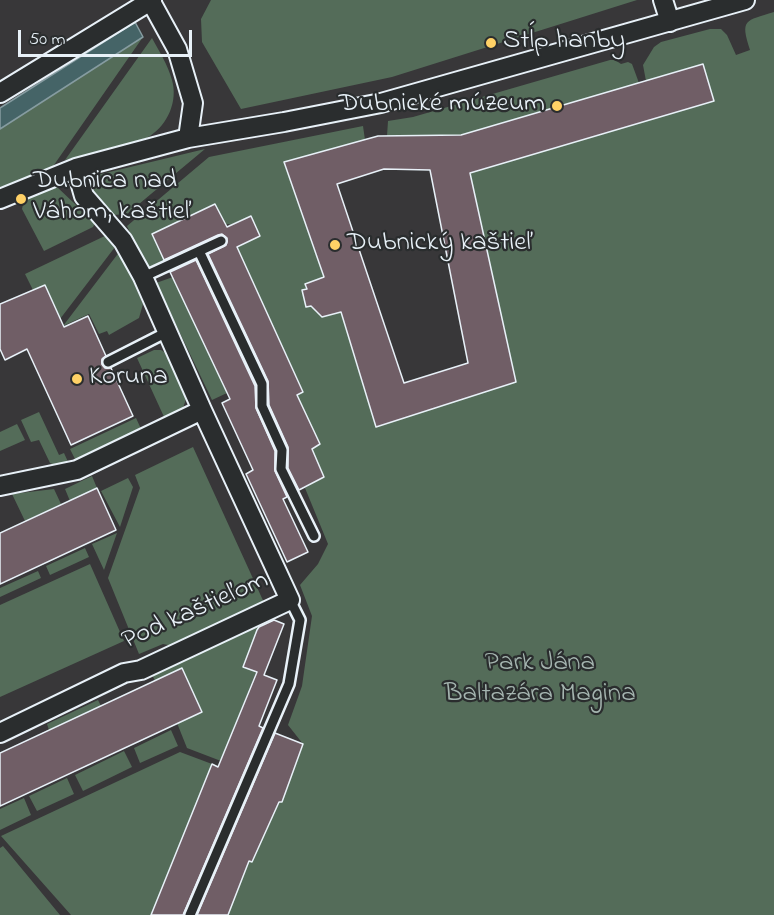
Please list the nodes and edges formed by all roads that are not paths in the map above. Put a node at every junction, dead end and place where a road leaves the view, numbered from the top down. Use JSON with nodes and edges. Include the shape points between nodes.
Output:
{"nodes":[{"id":1,"x":151,"y":0,"type":"edge"},
{"id":2,"x":663,"y":0,"type":"edge"},
{"id":3,"x":745,"y":0,"type":"edge"},
{"id":4,"x":670,"y":22,"type":"junction"},
{"id":5,"x":0,"y":93,"type":"edge"},
{"id":6,"x":188,"y":138,"type":"junction"},
{"id":7,"x":76,"y":168,"type":"junction"},
{"id":8,"x":0,"y":199,"type":"edge"},
{"id":9,"x":221,"y":241,"type":"dead end"},
{"id":10,"x":199,"y":251,"type":"junction"},
{"id":11,"x":143,"y":277,"type":"junction"},
{"id":12,"x":167,"y":332,"type":"junction"},
{"id":13,"x":108,"y":362,"type":"dead end"},
{"id":14,"x":202,"y":410,"type":"junction"},
{"id":15,"x":0,"y":486,"type":"edge"},
{"id":16,"x":314,"y":536,"type":"dead end"},
{"id":17,"x":290,"y":600,"type":"junction"},
{"id":18,"x":0,"y":733,"type":"edge"},
{"id":19,"x":190,"y":915,"type":"edge"}],
"edges":[{"from":1,"to":5,"type":"street"},
{"from":1,"to":6,"type":"street","via":[[177,49],[193,103]]},
{"from":2,"to":4,"type":"street"},
{"from":3,"to":4,"type":"street"},
{"from":4,"to":6,"type":"street","via":[[381,103]]},
{"from":6,"to":7,"type":"street"},
{"from":7,"to":8,"type":"street"},
{"from":7,"to":11,"type":"street","name":"Pod kaštieľom","via":[[84,196],[123,241]]},
{"from":9,"to":10,"type":"lane"},
{"from":10,"to":11,"type":"lane"},
{"from":10,"to":16,"type":"lane","via":[[262,384],[262,406],[282,450],[282,469]]},
{"from":11,"to":12,"type":"street","name":"Pod kaštieľom"},
{"from":12,"to":13,"type":"lane"},
{"from":12,"to":14,"type":"street","name":"Pod kaštieľom"},
{"from":14,"to":15,"type":"street","via":[[77,470]]},
{"from":14,"to":17,"type":"street","name":"Pod kaštieľom"},
{"from":17,"to":18,"type":"street","name":"Pod kaštieľom"},
{"from":17,"to":19,"type":"lane","via":[[300,620],[289,684]]}]}
